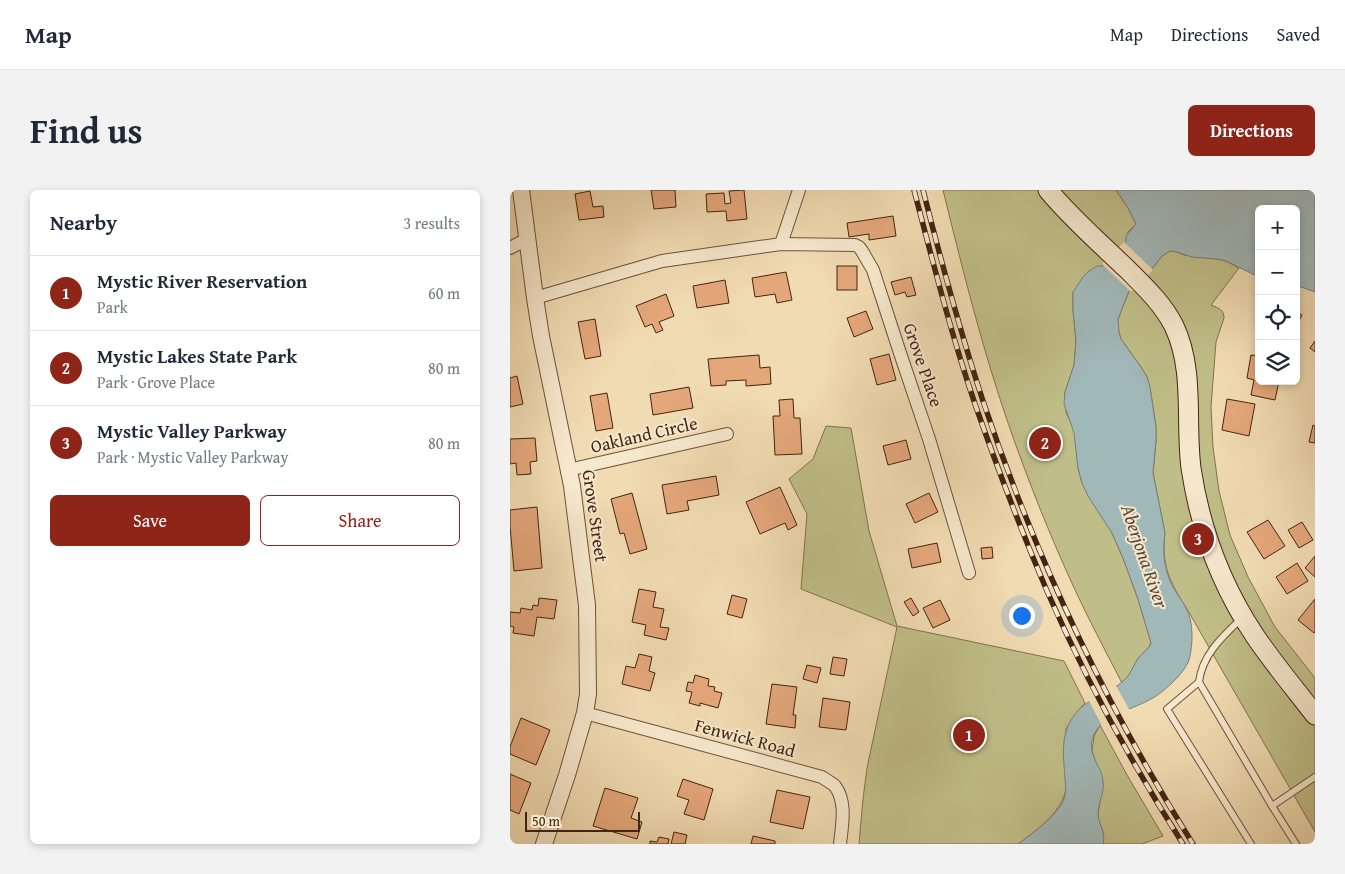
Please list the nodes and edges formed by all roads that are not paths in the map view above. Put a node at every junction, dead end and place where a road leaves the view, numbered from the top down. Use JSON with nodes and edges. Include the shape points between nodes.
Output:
{"nodes":[{"id":1,"x":522,"y":190,"type":"edge"},
{"id":2,"x":799,"y":190,"type":"edge"},
{"id":3,"x":1048,"y":190,"type":"edge"},
{"id":4,"x":527,"y":239,"type":"junction"},
{"id":5,"x":781,"y":244,"type":"junction"},
{"id":6,"x":510,"y":248,"type":"edge"},
{"id":7,"x":535,"y":298,"type":"junction"},
{"id":8,"x":727,"y":434,"type":"dead end"},
{"id":9,"x":568,"y":470,"type":"junction"},
{"id":10,"x":969,"y":573,"type":"dead end"},
{"id":11,"x":1243,"y":616,"type":"junction"},
{"id":12,"x":1200,"y":682,"type":"junction"},
{"id":13,"x":1313,"y":708,"type":"edge"},
{"id":14,"x":586,"y":713,"type":"junction"},
{"id":15,"x":1315,"y":777,"type":"edge"},
{"id":16,"x":1272,"y":806,"type":"junction"},
{"id":17,"x":544,"y":844,"type":"edge"},
{"id":18,"x":840,"y":844,"type":"edge"},
{"id":19,"x":1251,"y":844,"type":"edge"},
{"id":20,"x":1296,"y":844,"type":"edge"}],
"edges":[{"from":1,"to":4,"type":"street","name":"Grove Street"},
{"from":2,"to":5,"type":"street"},
{"from":3,"to":11,"type":"main road","via":[[1140,283],[1174,325],[1186,375],[1191,467],[1199,507],[1224,582]]},
{"from":4,"to":6,"type":"street"},
{"from":4,"to":7,"type":"street","name":"Grove Street"},
{"from":5,"to":7,"type":"street","name":"Grove Place","via":[[662,261]]},
{"from":5,"to":10,"type":"street","name":"Grove Place","via":[[855,245],[867,256],[929,439]]},
{"from":7,"to":9,"type":"street","name":"Grove Street"},
{"from":8,"to":9,"type":"street","name":"Oakland Circle"},
{"from":9,"to":14,"type":"street","name":"Grove Street","via":[[587,605]]},
{"from":11,"to":12,"type":"lane","via":[[1214,647],[1203,666]]},
{"from":11,"to":13,"type":"main road","via":[[1264,649]]},
{"from":12,"to":16,"type":"lane"},
{"from":12,"to":19,"type":"lane","via":[[1168,709]]},
{"from":14,"to":17,"type":"street","name":"Grove Street"},
{"from":14,"to":18,"type":"street","name":"Fenwick Road","via":[[822,777],[834,785],[842,800]]},
{"from":15,"to":16,"type":"lane"},
{"from":16,"to":20,"type":"lane"}]}
